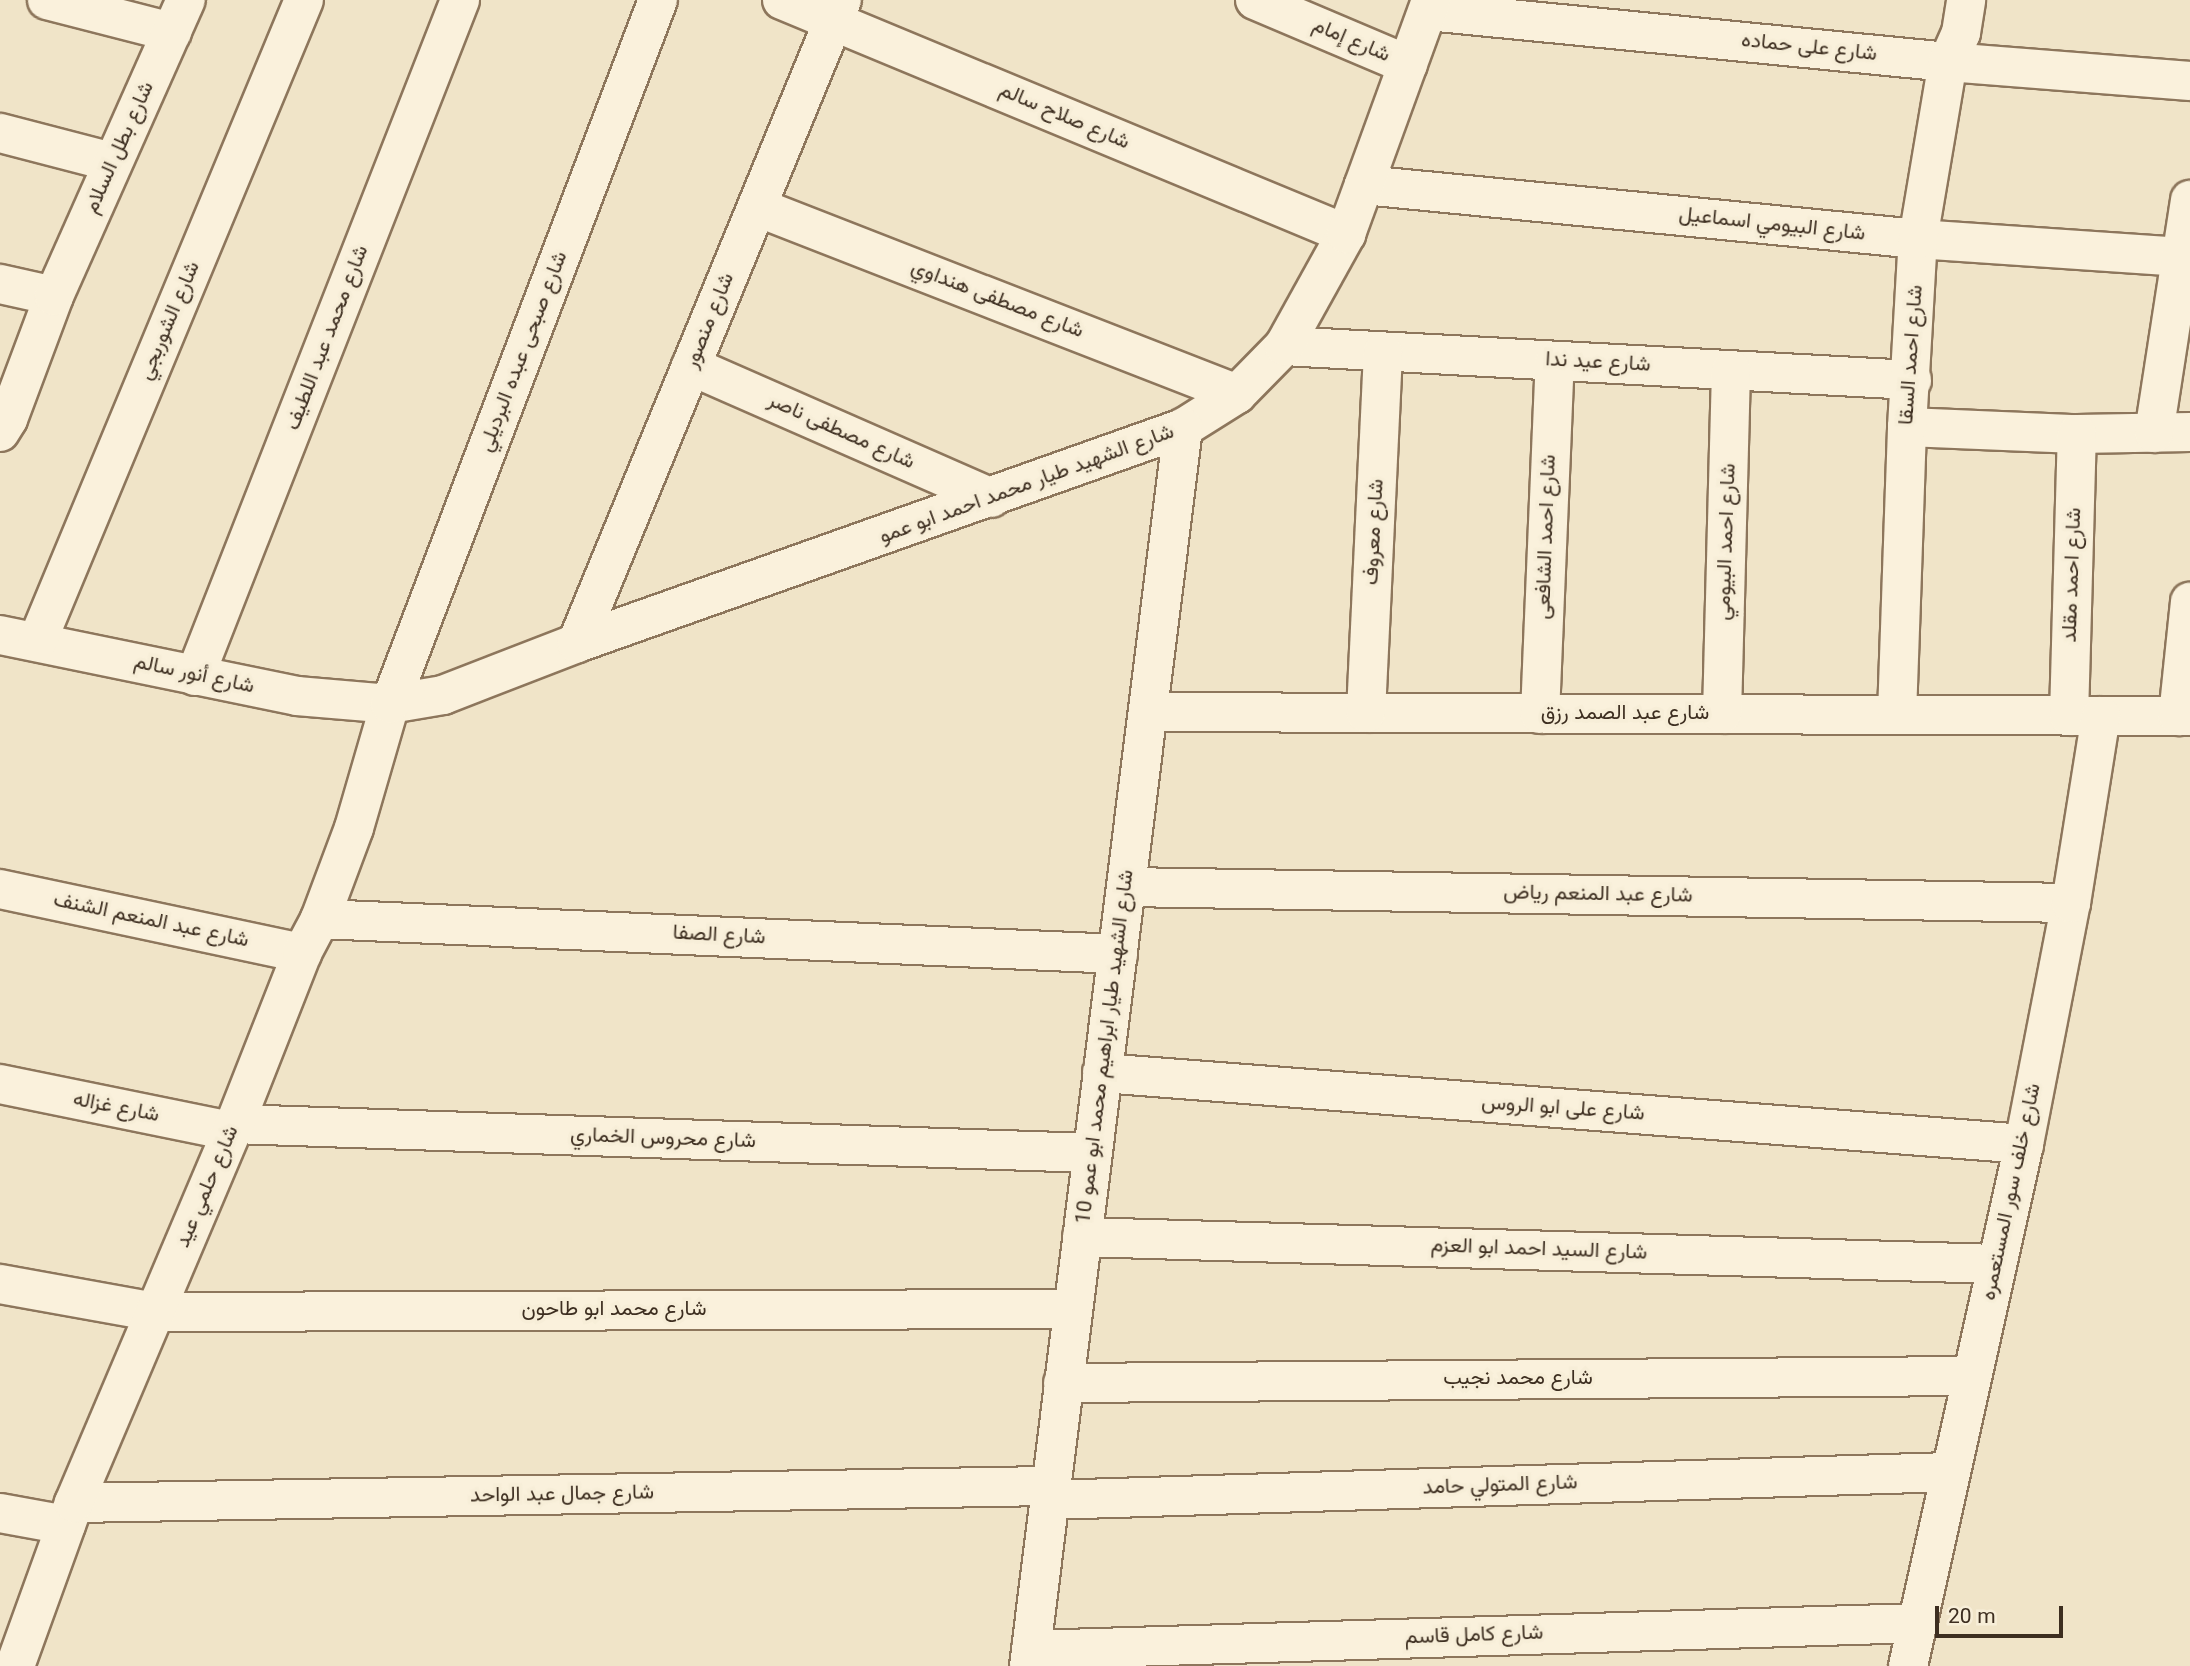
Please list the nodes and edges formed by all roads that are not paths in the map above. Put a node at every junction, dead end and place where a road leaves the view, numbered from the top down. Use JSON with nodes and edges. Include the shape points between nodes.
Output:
{"nodes":[{"id":1,"x":47,"y":0,"type":"edge"},
{"id":2,"x":304,"y":0,"type":"edge"},
{"id":3,"x":460,"y":0,"type":"edge"},
{"id":4,"x":658,"y":0,"type":"edge"},
{"id":5,"x":782,"y":0,"type":"edge"},
{"id":6,"x":1255,"y":0,"type":"edge"},
{"id":7,"x":1966,"y":0,"type":"edge"},
{"id":8,"x":1429,"y":5,"type":"edge"},
{"id":9,"x":838,"y":10,"type":"edge"},
{"id":10,"x":179,"y":16,"type":"edge"},
{"id":11,"x":1948,"y":62,"type":"junction"},
{"id":12,"x":1408,"y":65,"type":"junction"},
{"id":13,"x":2190,"y":81,"type":"edge"},
{"id":14,"x":0,"y":133,"type":"edge"},
{"id":15,"x":112,"y":162,"type":"junction"},
{"id":16,"x":1364,"y":185,"type":"junction"},
{"id":17,"x":2190,"y":200,"type":"edge"},
{"id":18,"x":757,"y":207,"type":"junction"},
{"id":19,"x":1346,"y":234,"type":"junction"},
{"id":20,"x":1918,"y":239,"type":"junction"},
{"id":21,"x":2181,"y":257,"type":"junction"},
{"id":22,"x":0,"y":284,"type":"edge"},
{"id":23,"x":54,"y":296,"type":"junction"},
{"id":24,"x":1284,"y":346,"type":"junction"},
{"id":25,"x":1383,"y":352,"type":"junction"},
{"id":26,"x":1555,"y":361,"type":"junction"},
{"id":27,"x":691,"y":366,"type":"junction"},
{"id":28,"x":1731,"y":370,"type":"junction"},
{"id":29,"x":1912,"y":380,"type":"junction"},
{"id":30,"x":1237,"y":394,"type":"junction"},
{"id":31,"x":1907,"y":427,"type":"junction"},
{"id":32,"x":1183,"y":428,"type":"junction"},
{"id":33,"x":0,"y":432,"type":"edge"},
{"id":34,"x":2172,"y":433,"type":"edge"},
{"id":35,"x":2077,"y":434,"type":"junction"},
{"id":36,"x":991,"y":498,"type":"junction"},
{"id":37,"x":2190,"y":602,"type":"edge"},
{"id":38,"x":0,"y":635,"type":"edge"},
{"id":39,"x":37,"y":642,"type":"junction"},
{"id":40,"x":577,"y":643,"type":"junction"},
{"id":41,"x":195,"y":676,"type":"junction"},
{"id":42,"x":390,"y":704,"type":"junction"},
{"id":43,"x":1149,"y":712,"type":"junction"},
{"id":44,"x":1366,"y":713,"type":"junction"},
{"id":45,"x":1540,"y":713,"type":"junction"},
{"id":46,"x":1722,"y":714,"type":"junction"},
{"id":47,"x":1897,"y":715,"type":"junction"},
{"id":48,"x":2085,"y":716,"type":"junction"},
{"id":49,"x":2184,"y":716,"type":"edge"},
{"id":50,"x":1126,"y":887,"type":"junction"},
{"id":51,"x":0,"y":889,"type":"edge"},
{"id":52,"x":2071,"y":903,"type":"junction"},
{"id":53,"x":320,"y":919,"type":"junction"},
{"id":54,"x":302,"y":953,"type":"junction"},
{"id":55,"x":1118,"y":954,"type":"junction"},
{"id":56,"x":1102,"y":1073,"type":"junction"},
{"id":57,"x":0,"y":1084,"type":"edge"},
{"id":58,"x":233,"y":1128,"type":"junction"},
{"id":59,"x":2024,"y":1144,"type":"junction"},
{"id":60,"x":1092,"y":1153,"type":"junction"},
{"id":61,"x":1082,"y":1237,"type":"junction"},
{"id":62,"x":1997,"y":1264,"type":"junction"},
{"id":63,"x":0,"y":1284,"type":"edge"},
{"id":64,"x":1073,"y":1308,"type":"junction"},
{"id":65,"x":155,"y":1312,"type":"junction"},
{"id":66,"x":1972,"y":1376,"type":"junction"},
{"id":67,"x":1063,"y":1382,"type":"junction"},
{"id":68,"x":1950,"y":1472,"type":"junction"},
{"id":69,"x":1050,"y":1493,"type":"junction"},
{"id":70,"x":0,"y":1513,"type":"edge"},
{"id":71,"x":70,"y":1514,"type":"junction"},
{"id":72,"x":1918,"y":1623,"type":"junction"},
{"id":73,"x":1030,"y":1658,"type":"edge"},
{"id":74,"x":15,"y":1666,"type":"edge"},
{"id":75,"x":1908,"y":1666,"type":"edge"}],
"edges":[{"from":1,"to":10,"type":"street"},
{"from":2,"to":39,"type":"street","name":"شارع الشوربجي"},
{"from":3,"to":41,"type":"street","name":"شارع محمد عبد اللطيف"},
{"from":4,"to":42,"type":"street","name":"شارع صبحى عبده البرديلي"},
{"from":5,"to":9,"type":"street","name":"شارع صلاح سالم"},
{"from":6,"to":12,"type":"street","name":"شارع إمام"},
{"from":7,"to":11,"type":"street","name":"شارع احمد السقا","via":[[1961,33]]},
{"from":8,"to":11,"type":"street","name":"شارع على حماده"},
{"from":8,"to":12,"type":"street","name":"شارع الشهيد طيار محمد احمد ابو عمو"},
{"from":9,"to":18,"type":"street","name":"شارع منصور"},
{"from":9,"to":19,"type":"street","name":"شارع صلاح سالم"},
{"from":10,"to":15,"type":"street","name":"شارع بطل السلام"},
{"from":11,"to":13,"type":"street","name":"شارع على حماده"},
{"from":11,"to":20,"type":"street","name":"شارع احمد السقا"},
{"from":12,"to":16,"type":"street","name":"شارع الشهيد طيار محمد احمد ابو عمو"},
{"from":14,"to":15,"type":"street"},
{"from":15,"to":23,"type":"street","name":"شارع بطل السلام"},
{"from":16,"to":19,"type":"street","name":"شارع الشهيد طيار محمد احمد ابو عمو"},
{"from":16,"to":20,"type":"street","name":"شارع البيومي اسماعيل"},
{"from":17,"to":21,"type":"street"},
{"from":18,"to":27,"type":"street","name":"شارع منصور"},
{"from":18,"to":30,"type":"street","name":"شارع مصطفى هنداوي"},
{"from":19,"to":24,"type":"street","name":"شارع الشهيد طيار محمد احمد ابو عمو"},
{"from":20,"to":21,"type":"street","name":"شارع البيومي اسماعيل"},
{"from":20,"to":29,"type":"street","name":"شارع احمد السقا"},
{"from":21,"to":34,"type":"street"},
{"from":22,"to":23,"type":"street"},
{"from":23,"to":33,"type":"street","name":"شارع بطل السلام","via":[[9,419]]},
{"from":24,"to":25,"type":"street","name":"شارع عيد ندا"},
{"from":24,"to":30,"type":"street","name":"شارع الشهيد طيار محمد احمد ابو عمو"},
{"from":25,"to":26,"type":"street","name":"شارع عيد ندا"},
{"from":25,"to":44,"type":"street","name":"شارع معروف"},
{"from":26,"to":28,"type":"street","name":"شارع عيد ندا"},
{"from":26,"to":45,"type":"street","name":"شارع احمد الشافعى"},
{"from":27,"to":36,"type":"street","name":"شارع مصطفى ناصر"},
{"from":27,"to":40,"type":"street","name":"شارع منصور"},
{"from":28,"to":29,"type":"street","name":"شارع عيد ندا"},
{"from":28,"to":46,"type":"street","name":"شارع احمد البيومي"},
{"from":29,"to":31,"type":"street","name":"شارع احمد السقا"},
{"from":30,"to":32,"type":"street","name":"شارع الشهيد طيار محمد احمد ابو عمو"},
{"from":31,"to":35,"type":"street"},
{"from":31,"to":47,"type":"street","name":"شارع احمد السقا"},
{"from":32,"to":36,"type":"street","name":"شارع الشهيد طيار محمد احمد ابو عمو"},
{"from":32,"to":43,"type":"street","name":"شارع الشهيد طيار ابراهيم محمد ابو عمو 10"},
{"from":34,"to":35,"type":"street"},
{"from":35,"to":48,"type":"street","name":"شارع احمد مقلد"},
{"from":36,"to":40,"type":"street","name":"شارع الشهيد طيار محمد احمد ابو عمو"},
{"from":37,"to":49,"type":"street"},
{"from":38,"to":39,"type":"street","name":"شارع أنور سالم"},
{"from":39,"to":41,"type":"street","name":"شارع أنور سالم"},
{"from":40,"to":42,"type":"street","name":"شارع الشهيد طيار محمد احمد ابو عمو","via":[[443,695]]},
{"from":41,"to":42,"type":"street","name":"شارع أنور سالم","via":[[297,696]]},
{"from":42,"to":53,"type":"street","name":"شارع حلمي عيد","via":[[371,776]]},
{"from":43,"to":44,"type":"street","name":"شارع عبد الصمد رزق"},
{"from":43,"to":50,"type":"street","name":"شارع الشهيد طيار ابراهيم محمد ابو عمو 10"},
{"from":44,"to":45,"type":"street","name":"شارع عبد الصمد رزق"},
{"from":45,"to":46,"type":"street","name":"شارع عبد الصمد رزق"},
{"from":46,"to":47,"type":"street","name":"شارع عبد الصمد رزق"},
{"from":47,"to":48,"type":"street","name":"شارع عبد الصمد رزق"},
{"from":48,"to":49,"type":"street","name":"شارع عبد الصمد رزق"},
{"from":48,"to":52,"type":"street","name":"شارع خلف سور المستعمره"},
{"from":50,"to":52,"type":"street","name":"شارع عبد المنعم رياض"},
{"from":50,"to":55,"type":"street","name":"شارع الشهيد طيار ابراهيم محمد ابو عمو 10"},
{"from":51,"to":54,"type":"street","name":"شارع عبد المنعم الشنف"},
{"from":52,"to":59,"type":"street","name":"شارع خلف سور المستعمره"},
{"from":53,"to":54,"type":"street","name":"شارع حلمي عيد"},
{"from":53,"to":55,"type":"street","name":"شارع الصفا"},
{"from":54,"to":58,"type":"street","name":"شارع حلمي عيد"},
{"from":55,"to":56,"type":"street","name":"شارع الشهيد طيار ابراهيم محمد ابو عمو 10"},
{"from":56,"to":59,"type":"street","name":"شارع على ابو الروس"},
{"from":56,"to":60,"type":"street","name":"شارع الشهيد طيار ابراهيم محمد ابو عمو 10"},
{"from":57,"to":58,"type":"street","name":"شارع غزاله"},
{"from":58,"to":60,"type":"street","name":"شارع محروس الخماري"},
{"from":58,"to":65,"type":"street","name":"شارع حلمي عيد"},
{"from":59,"to":62,"type":"street","name":"شارع خلف سور المستعمره"},
{"from":60,"to":61,"type":"street","name":"شارع الشهيد طيار ابراهيم محمد ابو عمو 10"},
{"from":61,"to":62,"type":"street","name":"شارع السيد احمد ابو العزم"},
{"from":61,"to":64,"type":"street","name":"شارع الشهيد طيار ابراهيم محمد ابو عمو 10"},
{"from":62,"to":66,"type":"street","name":"شارع خلف سور المستعمره"},
{"from":63,"to":65,"type":"street","name":"شارع محمد ابو طاحون"},
{"from":64,"to":65,"type":"street","name":"شارع محمد ابو طاحون"},
{"from":64,"to":67,"type":"street","name":"شارع الشهيد طيار ابراهيم محمد ابو عمو 10"},
{"from":65,"to":71,"type":"street","name":"شارع حلمي عيد"},
{"from":66,"to":67,"type":"street","name":"شارع محمد نجيب"},
{"from":66,"to":68,"type":"street","name":"شارع خلف سور المستعمره"},
{"from":67,"to":69,"type":"street","name":"شارع الشهيد طيار ابراهيم محمد ابو عمو 10"},
{"from":68,"to":69,"type":"street","name":"شارع المتولي حامد"},
{"from":68,"to":72,"type":"street","name":"شارع خلف سور المستعمره"},
{"from":69,"to":71,"type":"street","name":"شارع جمال عبد الواحد"},
{"from":69,"to":73,"type":"street","name":"شارع الشهيد طيار ابراهيم محمد ابو عمو 10"},
{"from":70,"to":71,"type":"street","name":"شارع جمال عبد الواحد"},
{"from":71,"to":74,"type":"street","name":"شارع حلمي عيد"},
{"from":72,"to":73,"type":"street","name":"شارع كامل قاسم"},
{"from":72,"to":75,"type":"street","name":"شارع خلف سور المستعمره"}]}
